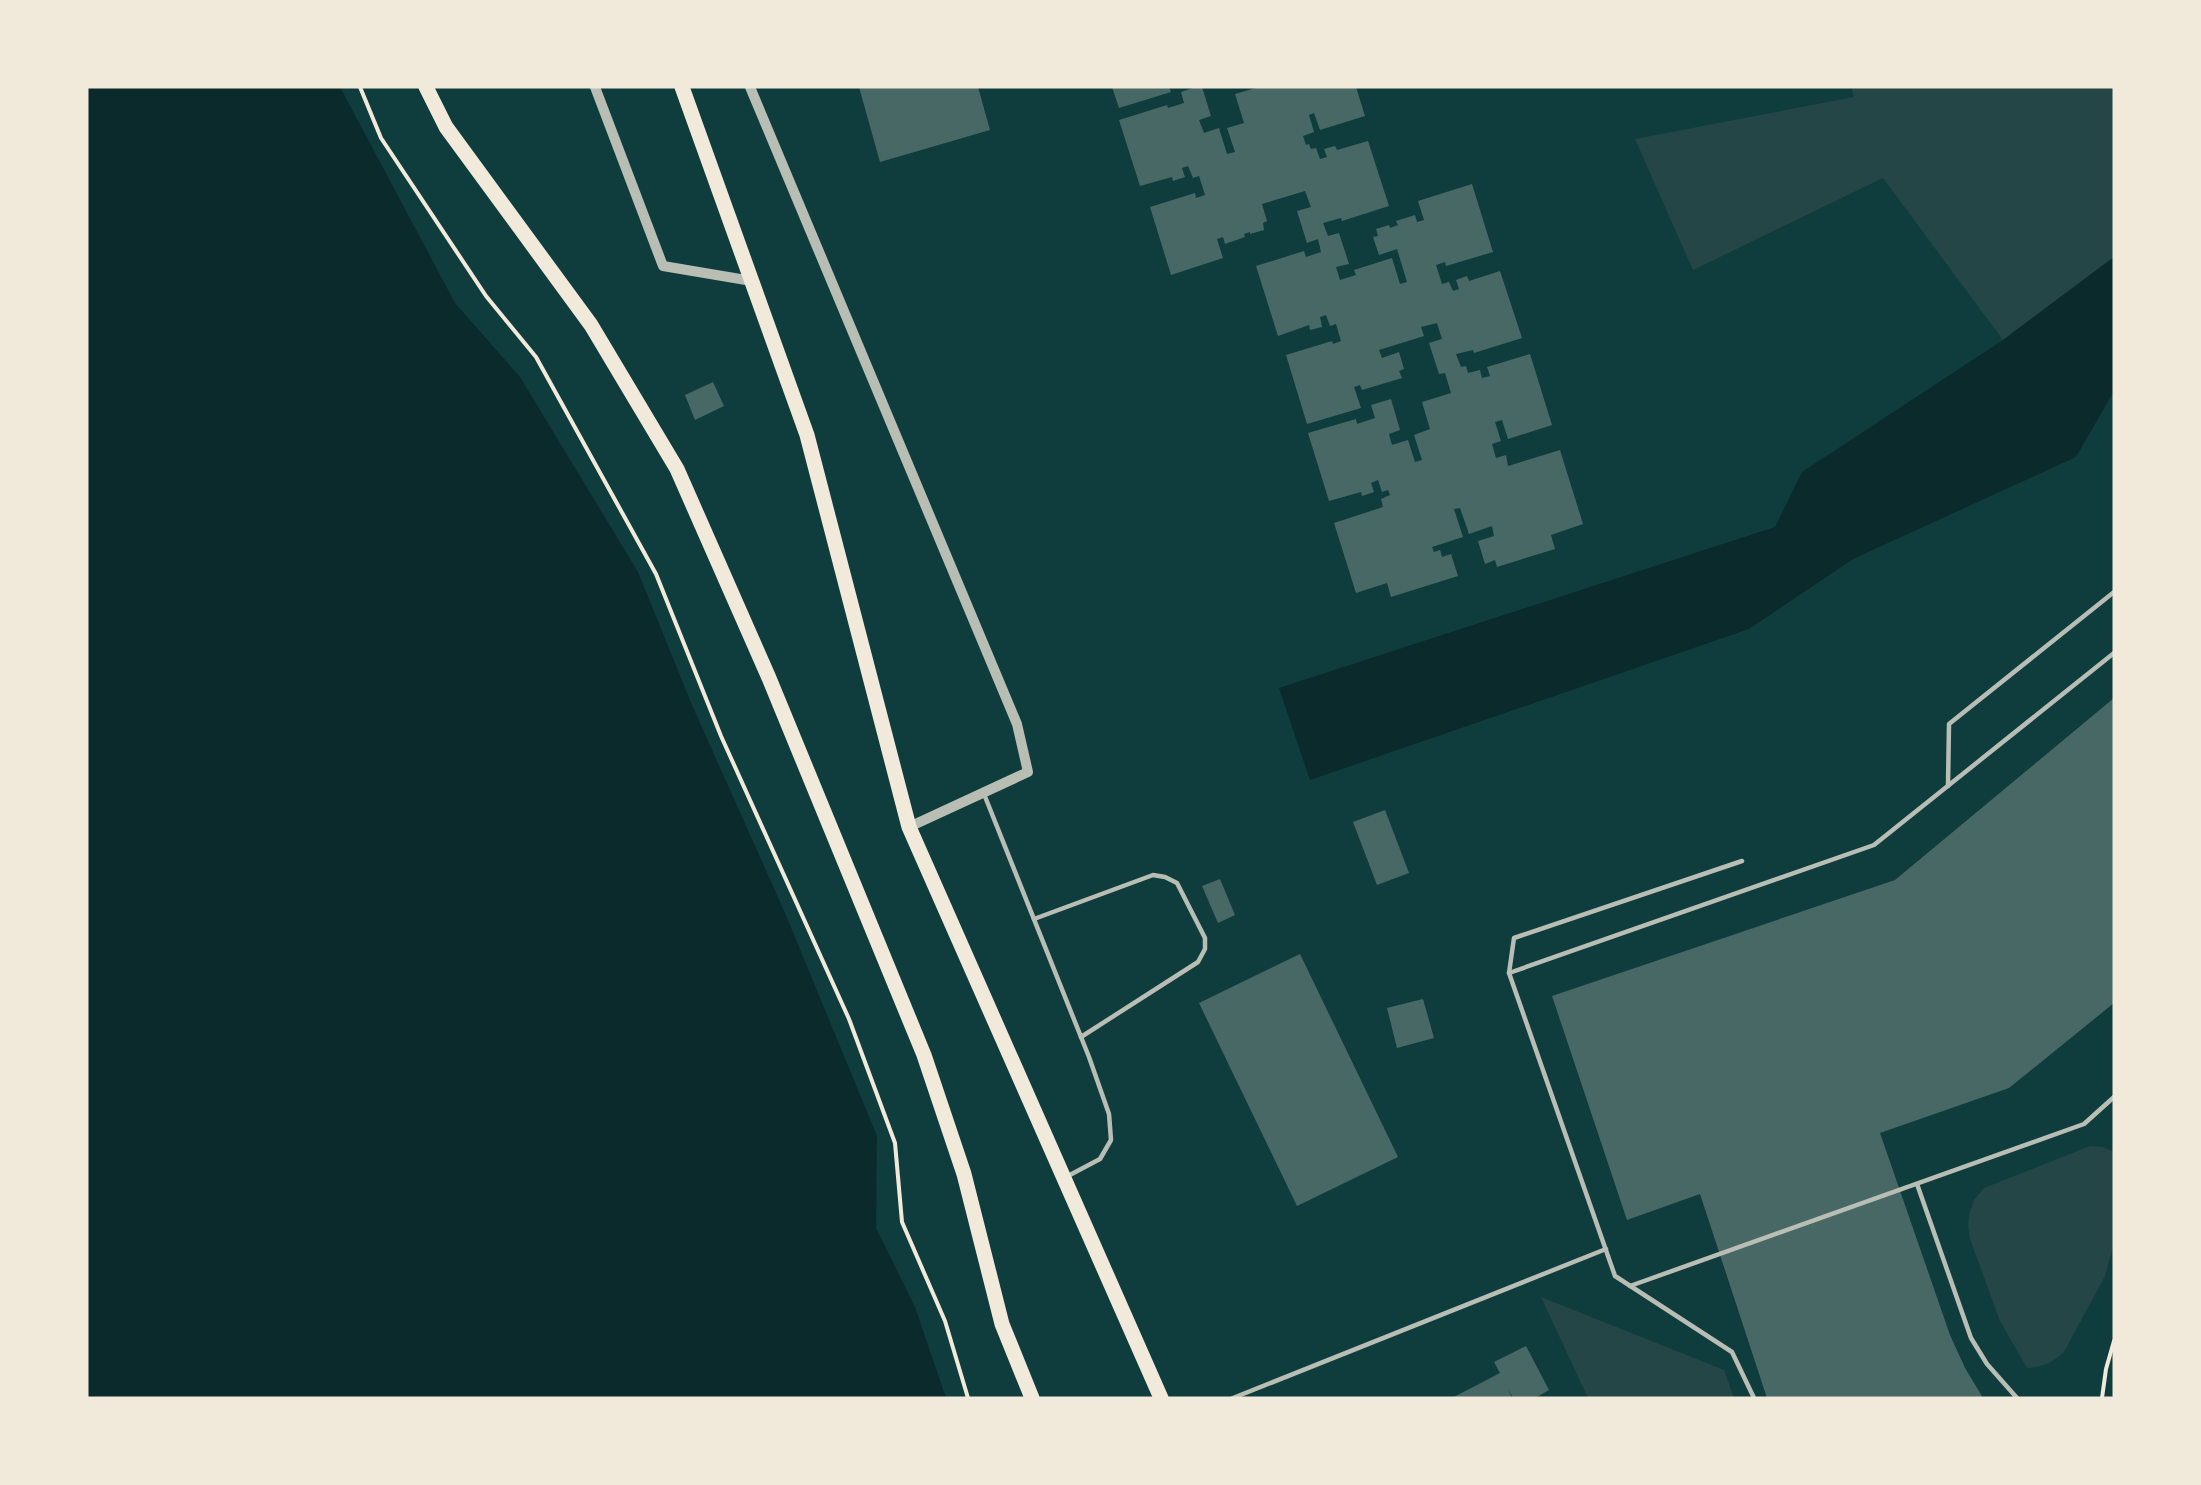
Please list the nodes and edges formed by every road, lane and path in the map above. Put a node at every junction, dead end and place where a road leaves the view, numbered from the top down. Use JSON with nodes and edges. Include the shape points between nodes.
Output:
{"nodes":[{"id":1,"x":360,"y":87,"type":"edge"},
{"id":2,"x":426,"y":87,"type":"edge"},
{"id":3,"x":596,"y":87,"type":"edge"},
{"id":4,"x":682,"y":87,"type":"edge"},
{"id":5,"x":750,"y":87,"type":"edge"},
{"id":6,"x":752,"y":281,"type":"junction"},
{"id":7,"x":2114,"y":592,"type":"edge"},
{"id":8,"x":2114,"y":653,"type":"edge"},
{"id":9,"x":1948,"y":786,"type":"junction"},
{"id":10,"x":983,"y":792,"type":"junction"},
{"id":11,"x":909,"y":827,"type":"junction"},
{"id":12,"x":1742,"y":861,"type":"dead end"},
{"id":13,"x":1034,"y":919,"type":"junction"},
{"id":14,"x":1509,"y":973,"type":"junction"},
{"id":15,"x":1082,"y":1037,"type":"junction"},
{"id":16,"x":2114,"y":1097,"type":"edge"},
{"id":17,"x":1064,"y":1178,"type":"junction"},
{"id":18,"x":1917,"y":1184,"type":"junction"},
{"id":19,"x":1606,"y":1249,"type":"junction"},
{"id":20,"x":1630,"y":1286,"type":"junction"},
{"id":21,"x":2114,"y":1341,"type":"edge"},
{"id":22,"x":968,"y":1398,"type":"edge"},
{"id":23,"x":1032,"y":1398,"type":"edge"},
{"id":24,"x":1161,"y":1398,"type":"edge"},
{"id":25,"x":1233,"y":1398,"type":"edge"},
{"id":26,"x":1754,"y":1398,"type":"edge"},
{"id":27,"x":2017,"y":1398,"type":"edge"},
{"id":28,"x":2102,"y":1398,"type":"edge"}],
"edges":[{"from":1,"to":22,"type":"path","via":[[381,138],[486,296],[536,357],[656,574],[721,735],[849,1019],[895,1143],[902,1222],[945,1321]]},
{"from":2,"to":23,"type":"main road","via":[[446,128],[591,325],[677,469],[773,689],[924,1055],[964,1174],[1002,1324]]},
{"from":3,"to":6,"type":"street","via":[[663,266]]},
{"from":4,"to":6,"type":"main road"},
{"from":5,"to":10,"type":"street","via":[[1017,724],[1028,772]]},
{"from":6,"to":11,"type":"main road","via":[[807,435]]},
{"from":7,"to":9,"type":"lane","via":[[1948,724]]},
{"from":8,"to":9,"type":"lane"},
{"from":9,"to":14,"type":"lane","via":[[1874,845]]},
{"from":10,"to":11,"type":"street"},
{"from":10,"to":13,"type":"lane"},
{"from":11,"to":17,"type":"main road"},
{"from":12,"to":14,"type":"lane","via":[[1514,938]]},
{"from":13,"to":15,"type":"lane"},
{"from":13,"to":15,"type":"lane","via":[[1153,875],[1177,883],[1205,938],[1205,949],[1198,962]]},
{"from":14,"to":19,"type":"lane"},
{"from":15,"to":17,"type":"lane","via":[[1109,1114],[1111,1140],[1100,1159]]},
{"from":16,"to":18,"type":"lane","via":[[2084,1124]]},
{"from":17,"to":24,"type":"main road"},
{"from":18,"to":20,"type":"lane"},
{"from":18,"to":27,"type":"lane","via":[[1971,1338],[1987,1364]]},
{"from":19,"to":20,"type":"lane","via":[[1616,1276]]},
{"from":19,"to":25,"type":"lane"},
{"from":20,"to":26,"type":"lane","via":[[1732,1352]]},
{"from":21,"to":28,"type":"path"}]}
